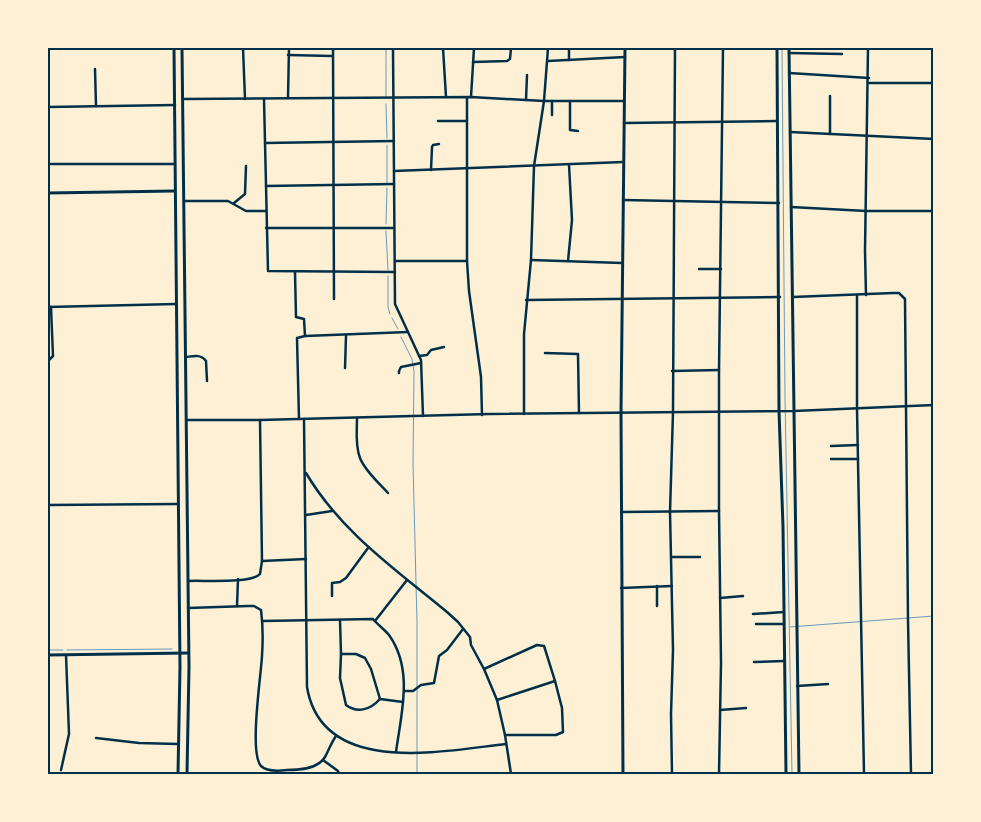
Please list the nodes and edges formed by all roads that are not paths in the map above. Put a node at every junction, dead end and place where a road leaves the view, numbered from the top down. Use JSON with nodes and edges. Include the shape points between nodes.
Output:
{"nodes":[{"id":1,"x":174,"y":48,"type":"edge"},
{"id":2,"x":182,"y":48,"type":"edge"},
{"id":3,"x":243,"y":48,"type":"edge"},
{"id":4,"x":289,"y":48,"type":"edge"},
{"id":5,"x":333,"y":48,"type":"edge"},
{"id":6,"x":393,"y":48,"type":"edge"},
{"id":7,"x":443,"y":48,"type":"edge"},
{"id":8,"x":474,"y":48,"type":"edge"},
{"id":9,"x":511,"y":48,"type":"edge"},
{"id":10,"x":516,"y":48,"type":"edge"},
{"id":11,"x":548,"y":48,"type":"edge"},
{"id":12,"x":569,"y":48,"type":"edge"},
{"id":13,"x":625,"y":48,"type":"edge"},
{"id":14,"x":675,"y":48,"type":"edge"},
{"id":15,"x":722,"y":48,"type":"edge"},
{"id":16,"x":777,"y":48,"type":"edge"},
{"id":17,"x":789,"y":48,"type":"edge"},
{"id":18,"x":868,"y":48,"type":"edge"},
{"id":19,"x":789,"y":53,"type":"junction"},
{"id":20,"x":842,"y":54,"type":"dead end"},
{"id":21,"x":288,"y":55,"type":"junction"},
{"id":22,"x":333,"y":56,"type":"junction"},
{"id":23,"x":625,"y":57,"type":"junction"},
{"id":24,"x":570,"y":60,"type":"junction"},
{"id":25,"x":548,"y":61,"type":"junction"},
{"id":26,"x":473,"y":62,"type":"junction"},
{"id":27,"x":95,"y":69,"type":"dead end"},
{"id":28,"x":789,"y":73,"type":"junction"},
{"id":29,"x":527,"y":75,"type":"dead end"},
{"id":30,"x":868,"y":78,"type":"junction"},
{"id":31,"x":869,"y":83,"type":"junction"},
{"id":32,"x":934,"y":83,"type":"edge"},
{"id":33,"x":830,"y":96,"type":"dead end"},
{"id":34,"x":471,"y":97,"type":"junction"},
{"id":35,"x":264,"y":98,"type":"junction"},
{"id":36,"x":288,"y":98,"type":"junction"},
{"id":37,"x":333,"y":98,"type":"junction"},
{"id":38,"x":390,"y":98,"type":"junction"},
{"id":39,"x":446,"y":98,"type":"junction"},
{"id":40,"x":467,"y":98,"type":"junction"},
{"id":41,"x":183,"y":99,"type":"junction"},
{"id":42,"x":245,"y":99,"type":"junction"},
{"id":43,"x":526,"y":100,"type":"junction"},
{"id":44,"x":552,"y":101,"type":"junction"},
{"id":45,"x":570,"y":101,"type":"junction"},
{"id":46,"x":624,"y":101,"type":"junction"},
{"id":47,"x":544,"y":102,"type":"junction"},
{"id":48,"x":175,"y":105,"type":"junction"},
{"id":49,"x":96,"y":106,"type":"junction"},
{"id":50,"x":48,"y":107,"type":"edge"},
{"id":51,"x":552,"y":115,"type":"dead end"},
{"id":52,"x":438,"y":121,"type":"dead end"},
{"id":53,"x":466,"y":121,"type":"junction"},
{"id":54,"x":778,"y":121,"type":"junction"},
{"id":55,"x":722,"y":122,"type":"junction"},
{"id":56,"x":624,"y":123,"type":"junction"},
{"id":57,"x":674,"y":123,"type":"junction"},
{"id":58,"x":578,"y":131,"type":"dead end"},
{"id":59,"x":790,"y":132,"type":"junction"},
{"id":60,"x":830,"y":134,"type":"junction"},
{"id":61,"x":868,"y":136,"type":"junction"},
{"id":62,"x":934,"y":139,"type":"edge"},
{"id":63,"x":391,"y":141,"type":"junction"},
{"id":64,"x":265,"y":143,"type":"junction"},
{"id":65,"x":333,"y":143,"type":"junction"},
{"id":66,"x":439,"y":144,"type":"dead end"},
{"id":67,"x":623,"y":162,"type":"junction"},
{"id":68,"x":48,"y":164,"type":"edge"},
{"id":69,"x":174,"y":164,"type":"junction"},
{"id":70,"x":570,"y":165,"type":"junction"},
{"id":71,"x":246,"y":166,"type":"dead end"},
{"id":72,"x":534,"y":166,"type":"junction"},
{"id":73,"x":466,"y":168,"type":"junction"},
{"id":74,"x":431,"y":170,"type":"junction"},
{"id":75,"x":394,"y":171,"type":"junction"},
{"id":76,"x":391,"y":185,"type":"junction"},
{"id":77,"x":266,"y":186,"type":"junction"},
{"id":78,"x":332,"y":186,"type":"junction"},
{"id":79,"x":174,"y":191,"type":"junction"},
{"id":80,"x":48,"y":193,"type":"edge"},
{"id":81,"x":623,"y":200,"type":"junction"},
{"id":82,"x":184,"y":201,"type":"junction"},
{"id":83,"x":234,"y":202,"type":"junction"},
{"id":84,"x":673,"y":202,"type":"junction"},
{"id":85,"x":722,"y":202,"type":"junction"},
{"id":86,"x":778,"y":203,"type":"junction"},
{"id":87,"x":791,"y":207,"type":"junction"},
{"id":88,"x":266,"y":211,"type":"junction"},
{"id":89,"x":866,"y":211,"type":"junction"},
{"id":90,"x":934,"y":211,"type":"edge"},
{"id":91,"x":266,"y":228,"type":"junction"},
{"id":92,"x":334,"y":228,"type":"junction"},
{"id":93,"x":391,"y":228,"type":"junction"},
{"id":94,"x":175,"y":247,"type":"junction"},
{"id":95,"x":184,"y":247,"type":"junction"},
{"id":96,"x":395,"y":260,"type":"junction"},
{"id":97,"x":531,"y":260,"type":"junction"},
{"id":98,"x":467,"y":261,"type":"junction"},
{"id":99,"x":568,"y":262,"type":"junction"},
{"id":100,"x":622,"y":263,"type":"junction"},
{"id":101,"x":699,"y":269,"type":"dead end"},
{"id":102,"x":721,"y":269,"type":"junction"},
{"id":103,"x":295,"y":272,"type":"junction"},
{"id":104,"x":334,"y":272,"type":"junction"},
{"id":105,"x":392,"y":272,"type":"junction"},
{"id":106,"x":857,"y":295,"type":"junction"},
{"id":107,"x":866,"y":295,"type":"junction"},
{"id":108,"x":780,"y":296,"type":"junction"},
{"id":109,"x":721,"y":297,"type":"junction"},
{"id":110,"x":792,"y":297,"type":"junction"},
{"id":111,"x":672,"y":298,"type":"junction"},
{"id":112,"x":334,"y":299,"type":"dead end"},
{"id":113,"x":622,"y":299,"type":"junction"},
{"id":114,"x":526,"y":300,"type":"junction"},
{"id":115,"x":176,"y":304,"type":"junction"},
{"id":116,"x":49,"y":307,"type":"edge"},
{"id":117,"x":404,"y":333,"type":"junction"},
{"id":118,"x":305,"y":336,"type":"junction"},
{"id":119,"x":346,"y":336,"type":"junction"},
{"id":120,"x":444,"y":347,"type":"dead end"},
{"id":121,"x":545,"y":353,"type":"dead end"},
{"id":122,"x":419,"y":356,"type":"junction"},
{"id":123,"x":186,"y":357,"type":"junction"},
{"id":124,"x":48,"y":361,"type":"edge"},
{"id":125,"x":418,"y":363,"type":"junction"},
{"id":126,"x":345,"y":368,"type":"dead end"},
{"id":127,"x":719,"y":370,"type":"junction"},
{"id":128,"x":672,"y":371,"type":"junction"},
{"id":129,"x":178,"y":374,"type":"junction"},
{"id":130,"x":186,"y":374,"type":"junction"},
{"id":131,"x":399,"y":374,"type":"dead end"},
{"id":132,"x":207,"y":381,"type":"dead end"},
{"id":133,"x":907,"y":406,"type":"junction"},
{"id":134,"x":934,"y":406,"type":"edge"},
{"id":135,"x":857,"y":409,"type":"junction"},
{"id":136,"x":780,"y":411,"type":"junction"},
{"id":137,"x":793,"y":411,"type":"junction"},
{"id":138,"x":673,"y":412,"type":"junction"},
{"id":139,"x":720,"y":412,"type":"junction"},
{"id":140,"x":579,"y":413,"type":"junction"},
{"id":141,"x":621,"y":413,"type":"junction"},
{"id":142,"x":524,"y":414,"type":"junction"},
{"id":143,"x":482,"y":415,"type":"junction"},
{"id":144,"x":423,"y":416,"type":"junction"},
{"id":145,"x":357,"y":417,"type":"junction"},
{"id":146,"x":299,"y":419,"type":"junction"},
{"id":147,"x":304,"y":419,"type":"junction"},
{"id":148,"x":178,"y":420,"type":"junction"},
{"id":149,"x":187,"y":420,"type":"junction"},
{"id":150,"x":260,"y":420,"type":"junction"},
{"id":151,"x":858,"y":445,"type":"junction"},
{"id":152,"x":831,"y":446,"type":"dead end"},
{"id":153,"x":831,"y":459,"type":"dead end"},
{"id":154,"x":858,"y":459,"type":"junction"},
{"id":155,"x":305,"y":472,"type":"junction"},
{"id":156,"x":388,"y":493,"type":"dead end"},
{"id":157,"x":48,"y":504,"type":"edge"},
{"id":158,"x":178,"y":504,"type":"junction"},
{"id":159,"x":332,"y":511,"type":"junction"},
{"id":160,"x":719,"y":511,"type":"junction"},
{"id":161,"x":621,"y":512,"type":"junction"},
{"id":162,"x":670,"y":512,"type":"junction"},
{"id":163,"x":306,"y":515,"type":"junction"},
{"id":164,"x":368,"y":548,"type":"junction"},
{"id":165,"x":672,"y":557,"type":"junction"},
{"id":166,"x":700,"y":557,"type":"dead end"},
{"id":167,"x":306,"y":559,"type":"junction"},
{"id":168,"x":262,"y":561,"type":"junction"},
{"id":169,"x":238,"y":579,"type":"junction"},
{"id":170,"x":407,"y":580,"type":"junction"},
{"id":171,"x":188,"y":581,"type":"junction"},
{"id":172,"x":657,"y":586,"type":"junction"},
{"id":173,"x":672,"y":586,"type":"junction"},
{"id":174,"x":621,"y":588,"type":"junction"},
{"id":175,"x":332,"y":596,"type":"dead end"},
{"id":176,"x":743,"y":596,"type":"dead end"},
{"id":177,"x":720,"y":598,"type":"junction"},
{"id":178,"x":237,"y":606,"type":"junction"},
{"id":179,"x":657,"y":606,"type":"dead end"},
{"id":180,"x":188,"y":608,"type":"junction"},
{"id":181,"x":784,"y":612,"type":"junction"},
{"id":182,"x":753,"y":614,"type":"dead end"},
{"id":183,"x":306,"y":620,"type":"junction"},
{"id":184,"x":340,"y":620,"type":"junction"},
{"id":185,"x":263,"y":621,"type":"junction"},
{"id":186,"x":375,"y":621,"type":"junction"},
{"id":187,"x":756,"y":624,"type":"dead end"},
{"id":188,"x":784,"y":624,"type":"junction"},
{"id":189,"x":463,"y":629,"type":"junction"},
{"id":190,"x":180,"y":653,"type":"junction"},
{"id":191,"x":188,"y":653,"type":"junction"},
{"id":192,"x":341,"y":654,"type":"junction"},
{"id":193,"x":48,"y":655,"type":"edge"},
{"id":194,"x":66,"y":655,"type":"junction"},
{"id":195,"x":784,"y":661,"type":"junction"},
{"id":196,"x":754,"y":662,"type":"dead end"},
{"id":197,"x":484,"y":670,"type":"junction"},
{"id":198,"x":555,"y":681,"type":"junction"},
{"id":199,"x":828,"y":684,"type":"dead end"},
{"id":200,"x":797,"y":686,"type":"junction"},
{"id":201,"x":404,"y":691,"type":"junction"},
{"id":202,"x":380,"y":699,"type":"junction"},
{"id":203,"x":497,"y":700,"type":"junction"},
{"id":204,"x":402,"y":702,"type":"junction"},
{"id":205,"x":746,"y":708,"type":"dead end"},
{"id":206,"x":720,"y":710,"type":"junction"},
{"id":207,"x":505,"y":735,"type":"junction"},
{"id":208,"x":336,"y":736,"type":"junction"},
{"id":209,"x":96,"y":738,"type":"dead end"},
{"id":210,"x":178,"y":744,"type":"junction"},
{"id":211,"x":506,"y":744,"type":"junction"},
{"id":212,"x":396,"y":752,"type":"junction"},
{"id":213,"x":323,"y":760,"type":"junction"},
{"id":214,"x":60,"y":770,"type":"dead end"},
{"id":215,"x":178,"y":774,"type":"edge"},
{"id":216,"x":187,"y":774,"type":"edge"},
{"id":217,"x":339,"y":774,"type":"edge"},
{"id":218,"x":510,"y":774,"type":"edge"},
{"id":219,"x":623,"y":774,"type":"edge"},
{"id":220,"x":672,"y":774,"type":"edge"},
{"id":221,"x":719,"y":774,"type":"edge"},
{"id":222,"x":786,"y":774,"type":"edge"},
{"id":223,"x":799,"y":774,"type":"edge"},
{"id":224,"x":864,"y":774,"type":"edge"},
{"id":225,"x":911,"y":774,"type":"edge"}],
"edges":[{"from":1,"to":48,"type":"street"},
{"from":2,"to":41,"type":"street"},
{"from":3,"to":42,"type":"street"},
{"from":4,"to":21,"type":"street"},
{"from":5,"to":22,"type":"street"},
{"from":6,"to":38,"type":"street"},
{"from":7,"to":39,"type":"street"},
{"from":8,"to":26,"type":"street"},
{"from":9,"to":10,"type":"street"},
{"from":9,"to":26,"type":"street","via":[[510,59]]},
{"from":11,"to":25,"type":"street"},
{"from":12,"to":24,"type":"street"},
{"from":13,"to":23,"type":"street"},
{"from":14,"to":57,"type":"street"},
{"from":15,"to":55,"type":"street"},
{"from":16,"to":54,"type":"street"},
{"from":17,"to":19,"type":"street"},
{"from":18,"to":30,"type":"street"},
{"from":19,"to":20,"type":"street"},
{"from":19,"to":28,"type":"street"},
{"from":21,"to":22,"type":"street"},
{"from":21,"to":36,"type":"street"},
{"from":22,"to":37,"type":"street"},
{"from":23,"to":24,"type":"street"},
{"from":23,"to":46,"type":"street"},
{"from":24,"to":25,"type":"street"},
{"from":25,"to":47,"type":"street"},
{"from":26,"to":34,"type":"street"},
{"from":27,"to":49,"type":"street"},
{"from":28,"to":30,"type":"street"},
{"from":28,"to":59,"type":"street"},
{"from":29,"to":43,"type":"street"},
{"from":30,"to":31,"type":"street"},
{"from":31,"to":32,"type":"street"},
{"from":31,"to":61,"type":"street"},
{"from":33,"to":60,"type":"street"},
{"from":34,"to":40,"type":"street"},
{"from":34,"to":43,"type":"street"},
{"from":35,"to":36,"type":"street"},
{"from":35,"to":42,"type":"street"},
{"from":35,"to":64,"type":"street"},
{"from":36,"to":37,"type":"street"},
{"from":37,"to":38,"type":"street"},
{"from":37,"to":65,"type":"street"},
{"from":38,"to":39,"type":"street"},
{"from":38,"to":63,"type":"street"},
{"from":39,"to":40,"type":"street"},
{"from":40,"to":53,"type":"street"},
{"from":41,"to":42,"type":"street"},
{"from":41,"to":82,"type":"street"},
{"from":43,"to":47,"type":"street"},
{"from":44,"to":45,"type":"street"},
{"from":44,"to":47,"type":"street"},
{"from":44,"to":51,"type":"street"},
{"from":45,"to":46,"type":"street"},
{"from":45,"to":58,"type":"street","via":[[569,128]]},
{"from":46,"to":56,"type":"street"},
{"from":47,"to":72,"type":"street"},
{"from":48,"to":49,"type":"street"},
{"from":48,"to":69,"type":"street"},
{"from":49,"to":50,"type":"street"},
{"from":52,"to":53,"type":"street"},
{"from":53,"to":73,"type":"street"},
{"from":54,"to":55,"type":"street"},
{"from":54,"to":86,"type":"street"},
{"from":55,"to":57,"type":"street"},
{"from":55,"to":85,"type":"street"},
{"from":56,"to":57,"type":"street"},
{"from":56,"to":67,"type":"street"},
{"from":57,"to":84,"type":"street"},
{"from":59,"to":60,"type":"street"},
{"from":59,"to":87,"type":"street"},
{"from":60,"to":61,"type":"street"},
{"from":61,"to":62,"type":"street"},
{"from":61,"to":89,"type":"street"},
{"from":63,"to":65,"type":"street"},
{"from":63,"to":75,"type":"street"},
{"from":64,"to":65,"type":"street"},
{"from":64,"to":77,"type":"street"},
{"from":65,"to":78,"type":"street"},
{"from":66,"to":74,"type":"street","via":[[432,148]]},
{"from":67,"to":70,"type":"street"},
{"from":67,"to":81,"type":"street"},
{"from":68,"to":69,"type":"street"},
{"from":69,"to":79,"type":"street"},
{"from":70,"to":72,"type":"street"},
{"from":70,"to":99,"type":"street","via":[[572,220]]},
{"from":71,"to":83,"type":"street","via":[[246,194]]},
{"from":72,"to":73,"type":"street"},
{"from":72,"to":97,"type":"street"},
{"from":73,"to":74,"type":"street"},
{"from":73,"to":98,"type":"street"},
{"from":74,"to":75,"type":"street"},
{"from":75,"to":76,"type":"street"},
{"from":76,"to":78,"type":"street"},
{"from":76,"to":93,"type":"street"},
{"from":77,"to":78,"type":"street"},
{"from":77,"to":88,"type":"street"},
{"from":78,"to":92,"type":"street"},
{"from":79,"to":80,"type":"street"},
{"from":79,"to":94,"type":"street"},
{"from":81,"to":84,"type":"street"},
{"from":81,"to":100,"type":"street"},
{"from":82,"to":83,"type":"street"},
{"from":82,"to":95,"type":"street"},
{"from":83,"to":88,"type":"street","via":[[246,211]]},
{"from":84,"to":85,"type":"street"},
{"from":84,"to":111,"type":"street"},
{"from":85,"to":86,"type":"street"},
{"from":85,"to":102,"type":"street"},
{"from":86,"to":108,"type":"street"},
{"from":87,"to":89,"type":"street"},
{"from":87,"to":110,"type":"street"},
{"from":88,"to":91,"type":"street"},
{"from":89,"to":90,"type":"street"},
{"from":89,"to":107,"type":"street"},
{"from":91,"to":92,"type":"street"},
{"from":91,"to":103,"type":"street","via":[[268,271]]},
{"from":92,"to":93,"type":"street"},
{"from":92,"to":104,"type":"street"},
{"from":93,"to":96,"type":"street"},
{"from":94,"to":95,"type":"street"},
{"from":94,"to":115,"type":"street"},
{"from":95,"to":123,"type":"street"},
{"from":96,"to":98,"type":"street"},
{"from":96,"to":105,"type":"street"},
{"from":97,"to":99,"type":"street"},
{"from":97,"to":114,"type":"street"},
{"from":98,"to":143,"type":"street","via":[[481,377]]},
{"from":99,"to":100,"type":"street"},
{"from":100,"to":113,"type":"street"},
{"from":101,"to":102,"type":"street"},
{"from":102,"to":109,"type":"street"},
{"from":103,"to":104,"type":"street"},
{"from":103,"to":118,"type":"street","via":[[296,317],[304,319]]},
{"from":104,"to":105,"type":"street"},
{"from":104,"to":112,"type":"street"},
{"from":105,"to":117,"type":"street","via":[[396,308]]},
{"from":106,"to":107,"type":"street"},
{"from":106,"to":110,"type":"street"},
{"from":106,"to":135,"type":"street"},
{"from":107,"to":133,"type":"street","via":[[899,293],[905,299]]},
{"from":108,"to":109,"type":"street"},
{"from":108,"to":136,"type":"street"},
{"from":109,"to":111,"type":"street"},
{"from":109,"to":127,"type":"street"},
{"from":110,"to":137,"type":"street"},
{"from":111,"to":113,"type":"street"},
{"from":111,"to":128,"type":"street"},
{"from":113,"to":114,"type":"street"},
{"from":113,"to":141,"type":"street"},
{"from":114,"to":142,"type":"street"},
{"from":115,"to":116,"type":"street"},
{"from":115,"to":129,"type":"street"},
{"from":116,"to":124,"type":"street","via":[[52,356]]},
{"from":117,"to":119,"type":"street"},
{"from":117,"to":122,"type":"street"},
{"from":118,"to":119,"type":"street"},
{"from":118,"to":146,"type":"street","via":[[297,338]]},
{"from":119,"to":126,"type":"street"},
{"from":120,"to":122,"type":"street"},
{"from":121,"to":140,"type":"street","via":[[578,354]]},
{"from":122,"to":125,"type":"street"},
{"from":123,"to":130,"type":"street"},
{"from":123,"to":132,"type":"street","via":[[205,359]]},
{"from":125,"to":131,"type":"street","via":[[401,367]]},
{"from":125,"to":144,"type":"street"},
{"from":127,"to":128,"type":"street"},
{"from":127,"to":139,"type":"street"},
{"from":128,"to":138,"type":"street"},
{"from":129,"to":130,"type":"street"},
{"from":129,"to":148,"type":"street"},
{"from":130,"to":149,"type":"street"},
{"from":133,"to":134,"type":"street"},
{"from":133,"to":135,"type":"street"},
{"from":133,"to":225,"type":"street"},
{"from":135,"to":137,"type":"street"},
{"from":135,"to":151,"type":"street"},
{"from":136,"to":137,"type":"street"},
{"from":136,"to":139,"type":"street"},
{"from":136,"to":181,"type":"street"},
{"from":137,"to":200,"type":"street"},
{"from":138,"to":139,"type":"street"},
{"from":138,"to":141,"type":"street"},
{"from":138,"to":162,"type":"street"},
{"from":139,"to":160,"type":"street"},
{"from":140,"to":141,"type":"street"},
{"from":140,"to":142,"type":"street"},
{"from":141,"to":161,"type":"street"},
{"from":142,"to":143,"type":"street"},
{"from":143,"to":144,"type":"street"},
{"from":144,"to":145,"type":"street"},
{"from":145,"to":147,"type":"street"},
{"from":145,"to":156,"type":"street","via":[[360,458]]},
{"from":146,"to":147,"type":"street"},
{"from":146,"to":150,"type":"street"},
{"from":147,"to":155,"type":"street"},
{"from":148,"to":149,"type":"street"},
{"from":148,"to":158,"type":"street"},
{"from":149,"to":150,"type":"street"},
{"from":149,"to":171,"type":"street"},
{"from":150,"to":168,"type":"street"},
{"from":151,"to":152,"type":"street"},
{"from":151,"to":154,"type":"street"},
{"from":153,"to":154,"type":"street"},
{"from":154,"to":224,"type":"street"},
{"from":155,"to":159,"type":"street"},
{"from":155,"to":163,"type":"street"},
{"from":157,"to":158,"type":"street"},
{"from":158,"to":190,"type":"street"},
{"from":159,"to":163,"type":"street"},
{"from":159,"to":164,"type":"street"},
{"from":160,"to":162,"type":"street"},
{"from":160,"to":177,"type":"street"},
{"from":161,"to":162,"type":"street"},
{"from":161,"to":174,"type":"street"},
{"from":162,"to":165,"type":"street"},
{"from":163,"to":167,"type":"street"},
{"from":164,"to":170,"type":"street"},
{"from":164,"to":175,"type":"street","via":[[346,578],[332,584]]},
{"from":165,"to":166,"type":"street"},
{"from":165,"to":173,"type":"street"},
{"from":167,"to":168,"type":"street"},
{"from":167,"to":183,"type":"street"},
{"from":168,"to":169,"type":"street","via":[[258,577]]},
{"from":169,"to":171,"type":"street"},
{"from":169,"to":178,"type":"street"},
{"from":170,"to":186,"type":"street"},
{"from":170,"to":189,"type":"street"},
{"from":171,"to":180,"type":"street"},
{"from":172,"to":173,"type":"street"},
{"from":172,"to":174,"type":"street"},
{"from":172,"to":179,"type":"street"},
{"from":173,"to":220,"type":"street"},
{"from":174,"to":219,"type":"street"},
{"from":176,"to":177,"type":"street"},
{"from":177,"to":206,"type":"street"},
{"from":178,"to":180,"type":"street"},
{"from":178,"to":185,"type":"street","via":[[258,608]]},
{"from":180,"to":191,"type":"street"},
{"from":181,"to":182,"type":"street"},
{"from":181,"to":188,"type":"street"},
{"from":183,"to":184,"type":"street"},
{"from":183,"to":185,"type":"street"},
{"from":183,"to":208,"type":"street","via":[[309,697],[320,720]]},
{"from":184,"to":186,"type":"street"},
{"from":184,"to":192,"type":"street"},
{"from":185,"to":213,"type":"street","via":[[256,722],[258,760],[266,769],[277,771],[305,769]]},
{"from":186,"to":201,"type":"street","via":[[388,633],[398,652],[404,673]]},
{"from":187,"to":188,"type":"street"},
{"from":188,"to":195,"type":"street"},
{"from":189,"to":197,"type":"street","via":[[470,637]]},
{"from":189,"to":201,"type":"street","via":[[439,656],[435,682]]},
{"from":190,"to":191,"type":"street"},
{"from":190,"to":194,"type":"street"},
{"from":190,"to":210,"type":"street"},
{"from":191,"to":216,"type":"street"},
{"from":192,"to":202,"type":"street","via":[[366,658]]},
{"from":192,"to":202,"type":"street","via":[[340,678],[346,705],[364,709]]},
{"from":193,"to":194,"type":"street"},
{"from":194,"to":214,"type":"street","via":[[69,734]]},
{"from":195,"to":196,"type":"street"},
{"from":195,"to":222,"type":"street"},
{"from":197,"to":198,"type":"street","via":[[540,645],[544,646]]},
{"from":197,"to":203,"type":"street"},
{"from":198,"to":203,"type":"street"},
{"from":198,"to":207,"type":"street","via":[[562,708],[563,732],[556,735]]},
{"from":199,"to":200,"type":"street"},
{"from":200,"to":223,"type":"street"},
{"from":201,"to":204,"type":"street"},
{"from":202,"to":204,"type":"street"},
{"from":203,"to":207,"type":"street"},
{"from":204,"to":212,"type":"street"},
{"from":205,"to":206,"type":"street"},
{"from":206,"to":221,"type":"street"},
{"from":207,"to":211,"type":"street"},
{"from":208,"to":212,"type":"street","via":[[372,749]]},
{"from":208,"to":213,"type":"street"},
{"from":209,"to":210,"type":"street"},
{"from":210,"to":215,"type":"street"},
{"from":211,"to":212,"type":"street","via":[[414,754]]},
{"from":211,"to":218,"type":"street"},
{"from":213,"to":217,"type":"street"}]}
